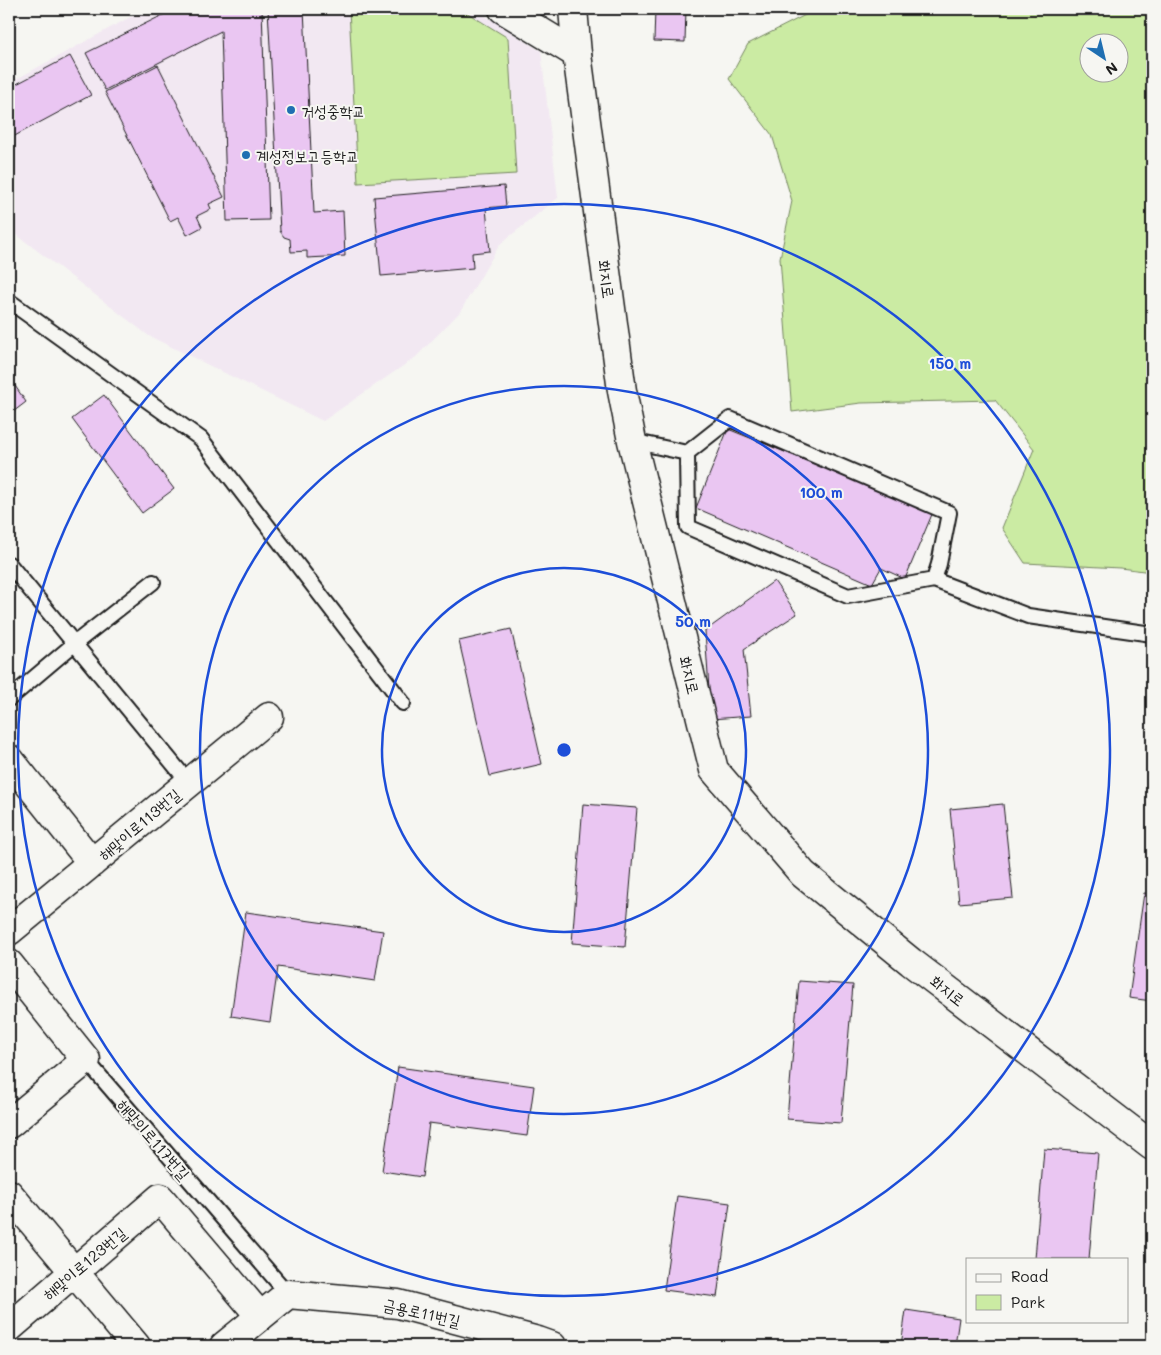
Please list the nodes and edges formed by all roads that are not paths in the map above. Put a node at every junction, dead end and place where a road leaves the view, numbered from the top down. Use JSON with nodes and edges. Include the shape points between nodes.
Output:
{"nodes":[{"id":1,"x":503,"y":9,"type":"edge"},
{"id":2,"x":573,"y":9,"type":"edge"},
{"id":3,"x":577,"y":54,"type":"junction"},
{"id":4,"x":9,"y":301,"type":"edge"},
{"id":5,"x":632,"y":440,"type":"junction"},
{"id":6,"x":687,"y":453,"type":"junction"},
{"id":7,"x":9,"y":564,"type":"edge"},
{"id":8,"x":934,"y":580,"type":"junction"},
{"id":9,"x":153,"y":582,"type":"dead end"},
{"id":10,"x":1152,"y":634,"type":"edge"},
{"id":11,"x":74,"y":644,"type":"junction"},
{"id":12,"x":9,"y":698,"type":"edge"},
{"id":13,"x":403,"y":703,"type":"dead end"},
{"id":14,"x":269,"y":717,"type":"dead end"},
{"id":15,"x":9,"y":759,"type":"edge"},
{"id":16,"x":189,"y":783,"type":"junction"},
{"id":17,"x":92,"y":863,"type":"junction"},
{"id":18,"x":9,"y":931,"type":"edge"},
{"id":19,"x":9,"y":964,"type":"edge"},
{"id":20,"x":86,"y":1060,"type":"junction"},
{"id":21,"x":9,"y":1124,"type":"edge"},
{"id":22,"x":1152,"y":1146,"type":"edge"},
{"id":23,"x":9,"y":1194,"type":"edge"},
{"id":24,"x":74,"y":1272,"type":"junction"},
{"id":25,"x":288,"y":1294,"type":"junction"},
{"id":26,"x":260,"y":1316,"type":"junction"},
{"id":27,"x":9,"y":1328,"type":"edge"},
{"id":28,"x":136,"y":1346,"type":"edge"},
{"id":29,"x":224,"y":1346,"type":"edge"},
{"id":30,"x":552,"y":1346,"type":"edge"}],
"edges":[{"from":1,"to":3,"type":"street"},
{"from":2,"to":3,"type":"street","name":"화지로"},
{"from":3,"to":5,"type":"street","name":"화지로","via":[[622,391]]},
{"from":4,"to":13,"type":"lane","via":[[201,439]]},
{"from":5,"to":6,"type":"lane"},
{"from":5,"to":22,"type":"street","name":"화지로","via":[[714,770],[803,874],[919,968]]},
{"from":6,"to":8,"type":"lane","via":[[688,527],[848,596]]},
{"from":6,"to":8,"type":"lane","via":[[730,419],[949,513]]},
{"from":7,"to":11,"type":"lane"},
{"from":8,"to":10,"type":"lane","via":[[1028,616]]},
{"from":9,"to":11,"type":"lane"},
{"from":11,"to":12,"type":"lane"},
{"from":11,"to":16,"type":"lane"},
{"from":14,"to":16,"type":"street","name":"해맞이로113번길"},
{"from":15,"to":17,"type":"street"},
{"from":16,"to":17,"type":"street","name":"해맞이로113번길"},
{"from":17,"to":18,"type":"street","name":"해맞이로113번길"},
{"from":19,"to":20,"type":"street"},
{"from":20,"to":21,"type":"street"},
{"from":20,"to":25,"type":"lane","name":"해맞이로117번길"},
{"from":23,"to":24,"type":"street"},
{"from":24,"to":26,"type":"street","name":"해맞이로123번길","via":[[160,1198]]},
{"from":24,"to":27,"type":"street","name":"해맞이로123번길"},
{"from":24,"to":28,"type":"street"},
{"from":25,"to":26,"type":"street"},
{"from":25,"to":30,"type":"street","name":"금용로11번길","via":[[398,1304]]},
{"from":26,"to":29,"type":"street"}]}
